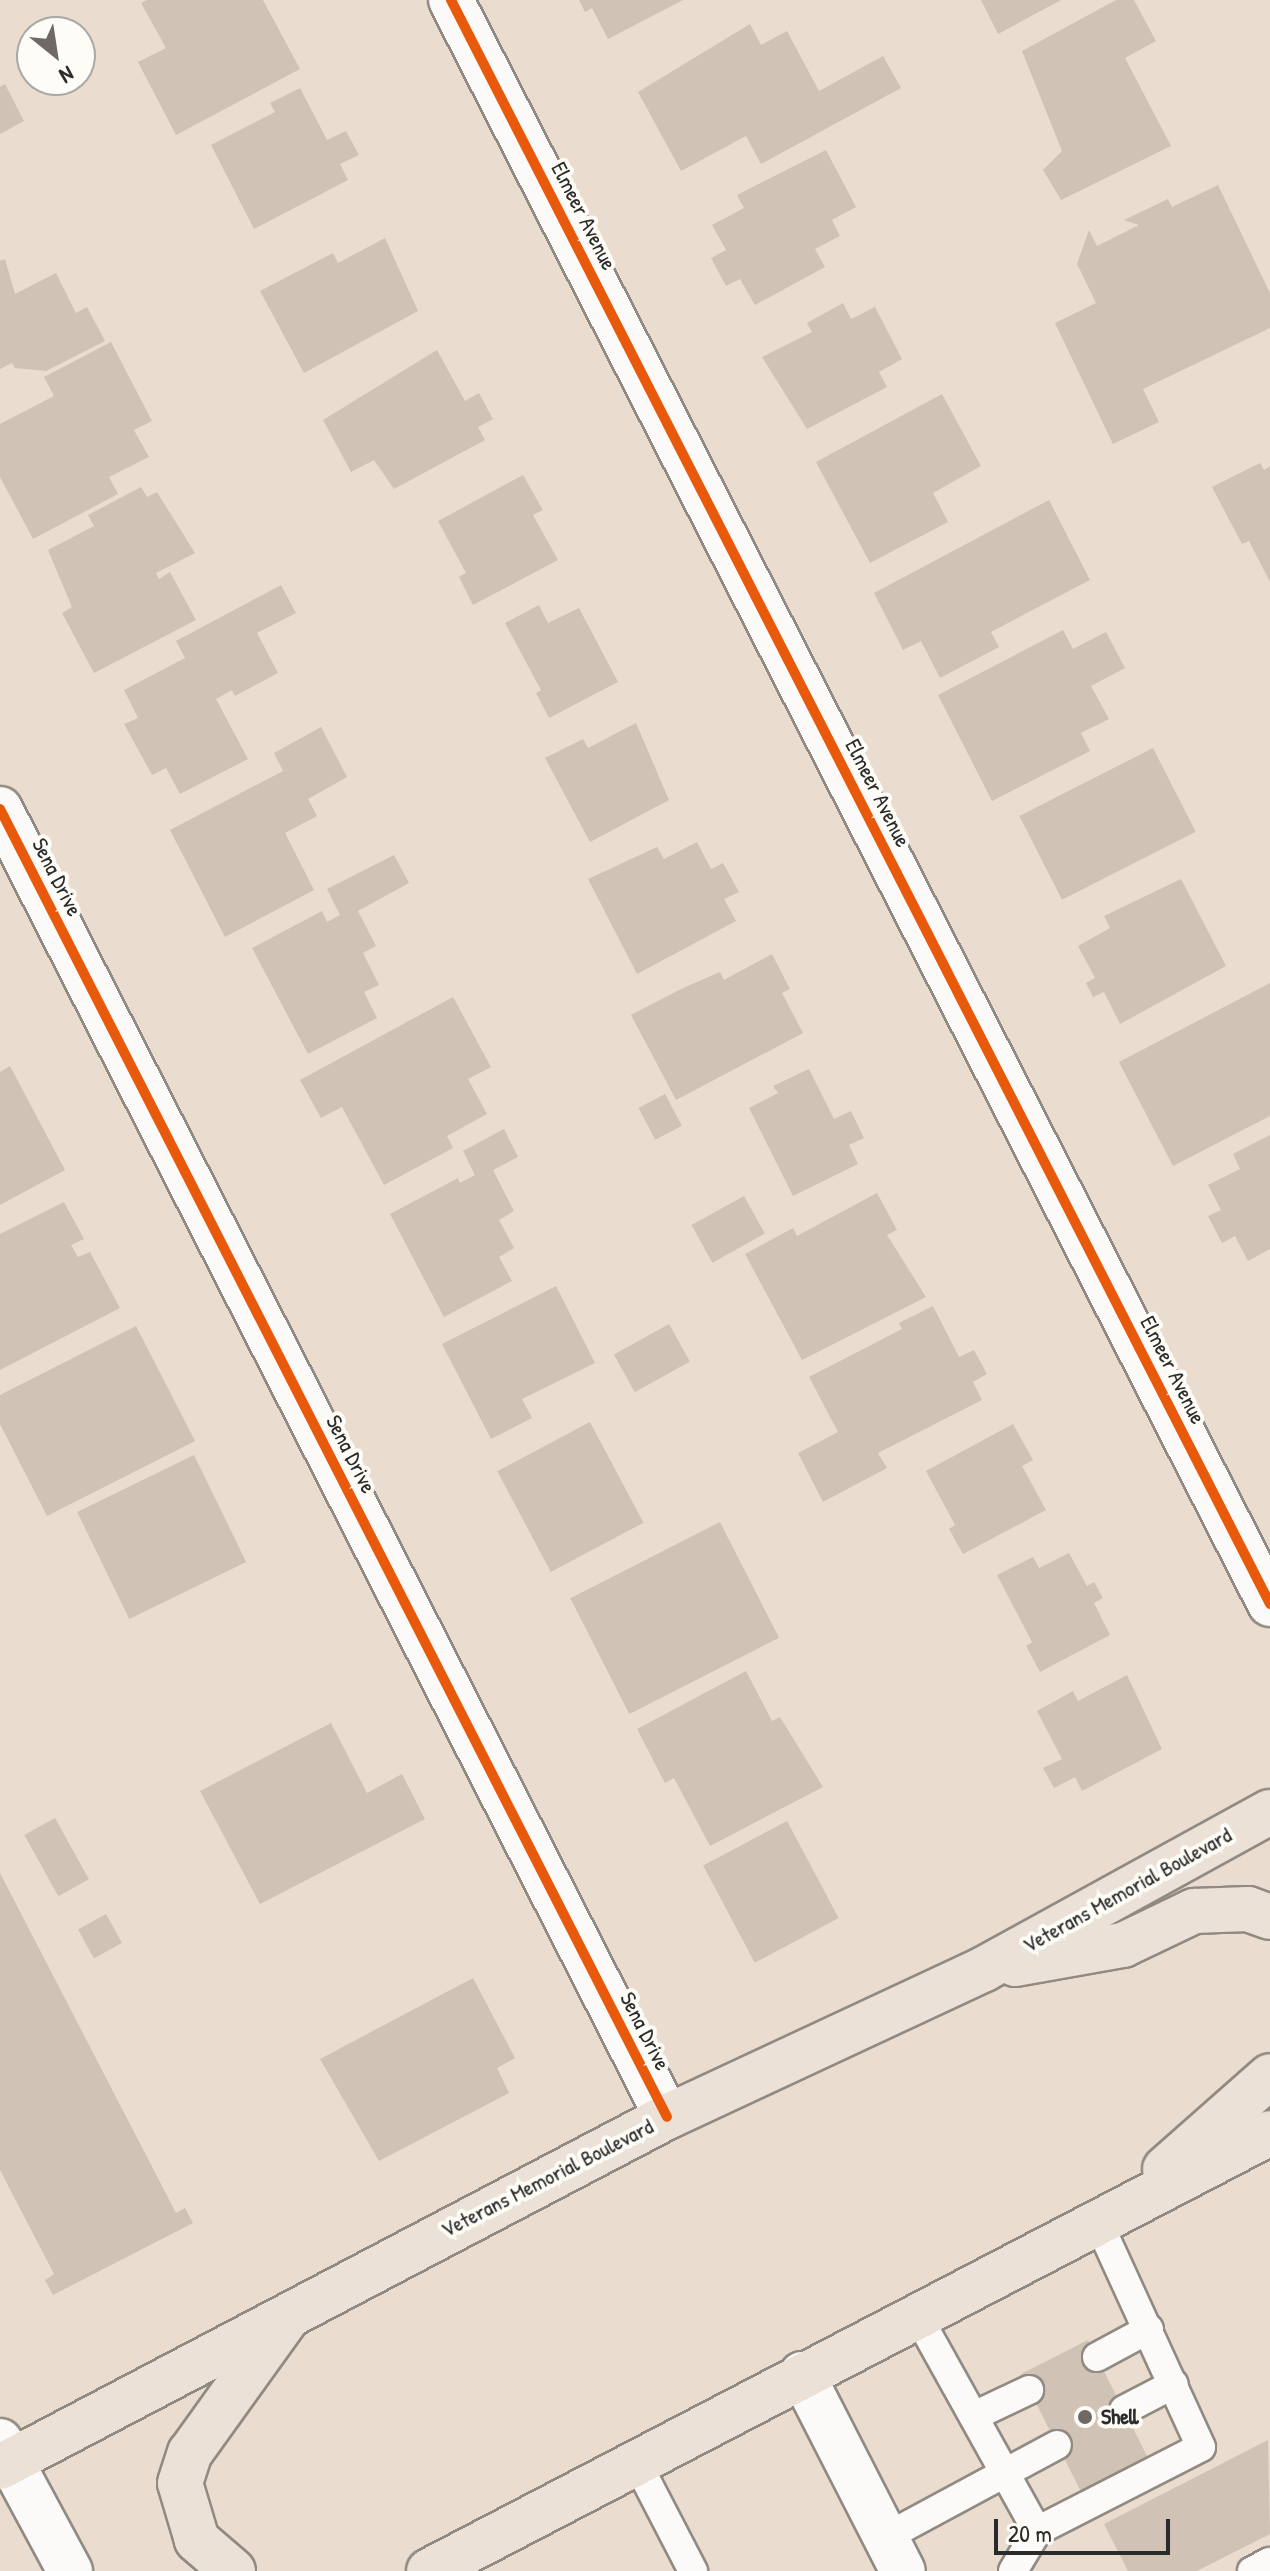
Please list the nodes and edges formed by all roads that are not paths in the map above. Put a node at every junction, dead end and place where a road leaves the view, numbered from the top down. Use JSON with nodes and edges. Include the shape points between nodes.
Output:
{"nodes":[{"id":1,"x":451,"y":0,"type":"edge"},
{"id":2,"x":0,"y":809,"type":"edge"},
{"id":3,"x":1270,"y":1604,"type":"edge"},
{"id":4,"x":1270,"y":1812,"type":"edge"},
{"id":5,"x":1270,"y":1917,"type":"edge"},
{"id":6,"x":984,"y":1969,"type":"junction"},
{"id":7,"x":1270,"y":2076,"type":"edge"},
{"id":8,"x":667,"y":2117,"type":"junction"},
{"id":9,"x":1270,"y":2133,"type":"edge"},
{"id":10,"x":1106,"y":2217,"type":"junction"},
{"id":11,"x":293,"y":2309,"type":"junction"},
{"id":12,"x":918,"y":2317,"type":"junction"},
{"id":13,"x":1149,"y":2329,"type":"junction"},
{"id":14,"x":1097,"y":2357,"type":"dead end"},
{"id":15,"x":802,"y":2374,"type":"junction"},
{"id":16,"x":1174,"y":2384,"type":"junction"},
{"id":17,"x":1029,"y":2390,"type":"dead end"},
{"id":18,"x":1124,"y":2410,"type":"dead end"},
{"id":19,"x":974,"y":2416,"type":"junction"},
{"id":20,"x":1057,"y":2445,"type":"dead end"},
{"id":21,"x":3,"y":2456,"type":"edge"},
{"id":22,"x":637,"y":2463,"type":"junction"},
{"id":23,"x":1005,"y":2472,"type":"junction"},
{"id":24,"x":1037,"y":2531,"type":"junction"},
{"id":25,"x":894,"y":2554,"type":"edge"},
{"id":26,"x":1270,"y":2562,"type":"edge"},
{"id":27,"x":70,"y":2571,"type":"edge"},
{"id":28,"x":233,"y":2571,"type":"edge"},
{"id":29,"x":429,"y":2571,"type":"edge"},
{"id":30,"x":693,"y":2571,"type":"edge"},
{"id":31,"x":1013,"y":2571,"type":"edge"},
{"id":32,"x":1252,"y":2571,"type":"edge"}],
"edges":[{"from":1,"to":3,"type":"street","name":"Elmeer Avenue"},
{"from":2,"to":8,"type":"street","name":"Sena Drive"},
{"from":4,"to":6,"type":"main road","name":"Veterans Memorial Boulevard"},
{"from":5,"to":6,"type":"main road","via":[[1248,1909],[1194,1911],[1123,1945]]},
{"from":6,"to":8,"type":"main road","name":"Veterans Memorial Boulevard"},
{"from":7,"to":10,"type":"main road"},
{"from":8,"to":11,"type":"main road","name":"Veterans Memorial Boulevard"},
{"from":9,"to":10,"type":"main road"},
{"from":10,"to":12,"type":"main road"},
{"from":10,"to":13,"type":"lane"},
{"from":11,"to":21,"type":"main road","name":"Veterans Memorial Boulevard"},
{"from":11,"to":28,"type":"main road","via":[[190,2453],[180,2483],[197,2540]]},
{"from":12,"to":15,"type":"main road"},
{"from":12,"to":19,"type":"lane"},
{"from":13,"to":14,"type":"lane"},
{"from":13,"to":16,"type":"lane"},
{"from":15,"to":22,"type":"main road"},
{"from":15,"to":25,"type":"street"},
{"from":16,"to":18,"type":"lane"},
{"from":16,"to":24,"type":"lane","via":[[1201,2447]]},
{"from":17,"to":19,"type":"lane"},
{"from":19,"to":23,"type":"lane"},
{"from":20,"to":23,"type":"lane"},
{"from":21,"to":27,"type":"street"},
{"from":22,"to":29,"type":"main road"},
{"from":22,"to":30,"type":"lane"},
{"from":23,"to":24,"type":"lane"},
{"from":23,"to":25,"type":"lane"},
{"from":24,"to":31,"type":"lane"},
{"from":26,"to":32,"type":"lane"}]}
